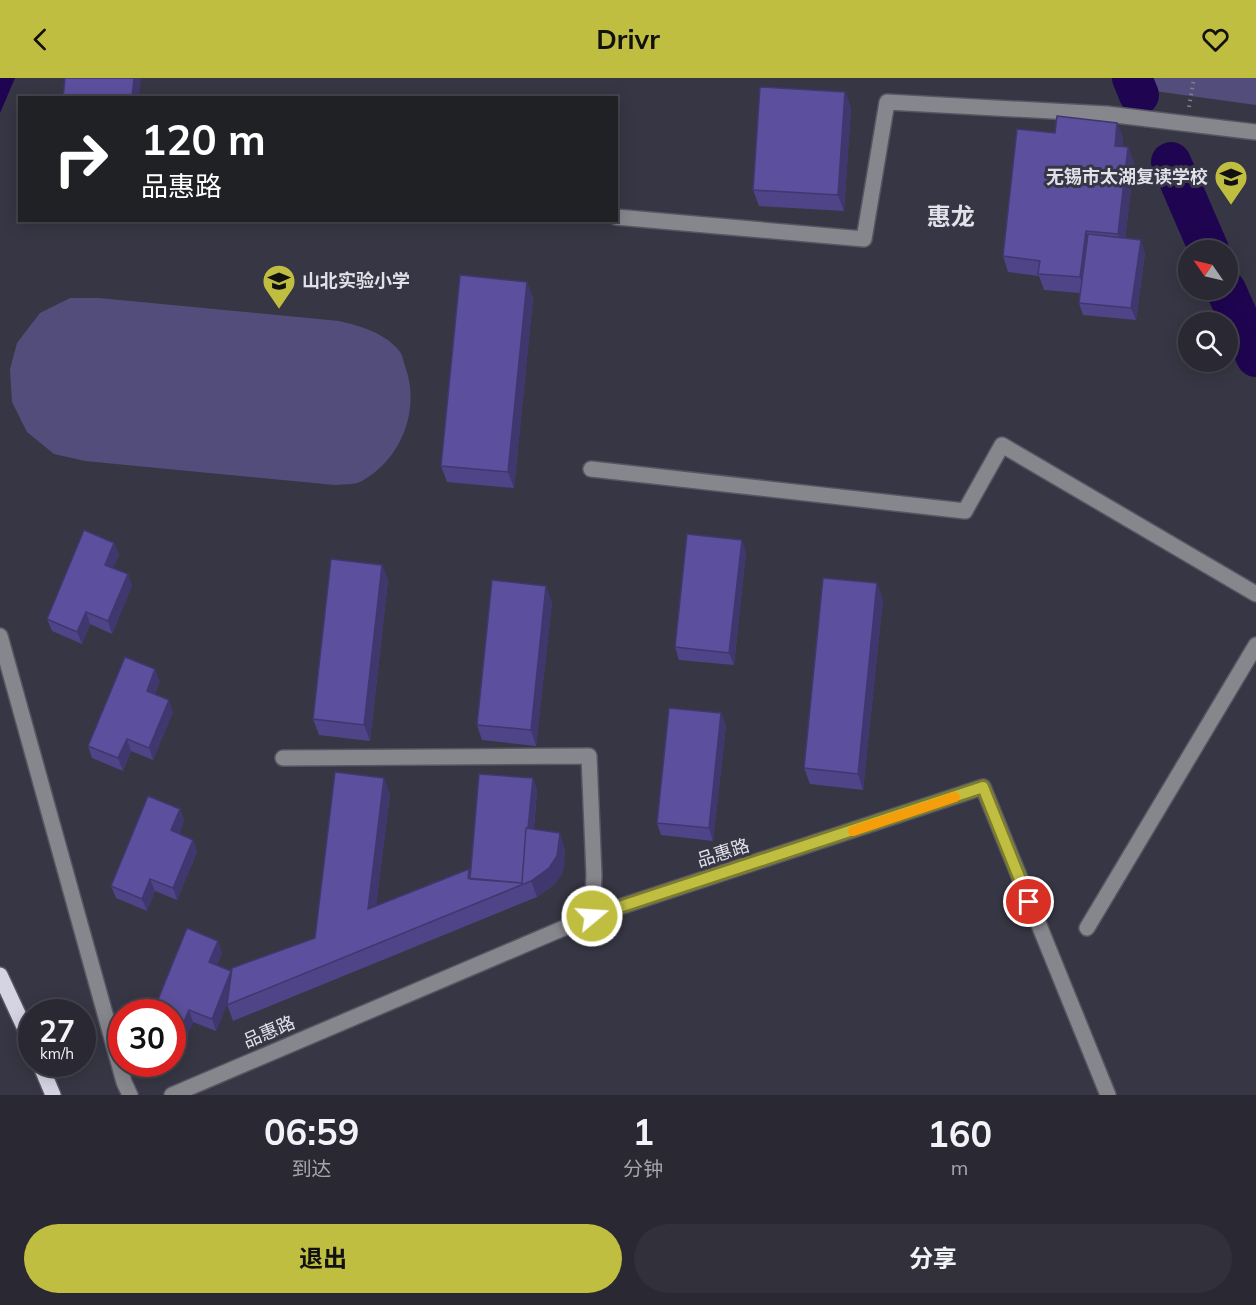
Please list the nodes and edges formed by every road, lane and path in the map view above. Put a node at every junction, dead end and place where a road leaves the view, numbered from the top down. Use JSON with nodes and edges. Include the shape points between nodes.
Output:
{"nodes":[{"id":1,"x":1194,"y":78,"type":"edge"},
{"id":2,"x":1187,"y":124,"type":"junction"},
{"id":3,"x":1256,"y":132,"type":"edge"},
{"id":4,"x":618,"y":217,"type":"edge"},
{"id":5,"x":591,"y":469,"type":"dead end"},
{"id":6,"x":1256,"y":594,"type":"edge"},
{"id":7,"x":0,"y":636,"type":"edge"},
{"id":8,"x":1256,"y":645,"type":"edge"},
{"id":9,"x":283,"y":758,"type":"dead end"},
{"id":10,"x":592,"y":916,"type":"junction"},
{"id":11,"x":1087,"y":928,"type":"dead end"},
{"id":12,"x":0,"y":975,"type":"edge"},
{"id":13,"x":18,"y":1014,"type":"edge"},
{"id":14,"x":45,"y":1077,"type":"edge"},
{"id":15,"x":53,"y":1095,"type":"edge"},
{"id":16,"x":130,"y":1095,"type":"edge"},
{"id":17,"x":172,"y":1095,"type":"edge"},
{"id":18,"x":1108,"y":1095,"type":"edge"}],
"edges":[{"from":1,"to":2,"type":"path"},
{"from":2,"to":3,"type":"street"},
{"from":2,"to":4,"type":"street","via":[[1107,114],[887,102],[864,239]]},
{"from":5,"to":6,"type":"street","via":[[965,511],[1002,445]]},
{"from":7,"to":16,"type":"street"},
{"from":8,"to":11,"type":"street"},
{"from":9,"to":10,"type":"street","via":[[589,756]]},
{"from":10,"to":17,"type":"street","name":"品惠路"},
{"from":10,"to":18,"type":"street","name":"品惠路","via":[[983,787]]},
{"from":12,"to":13,"type":"main road"},
{"from":14,"to":15,"type":"main road"}]}
